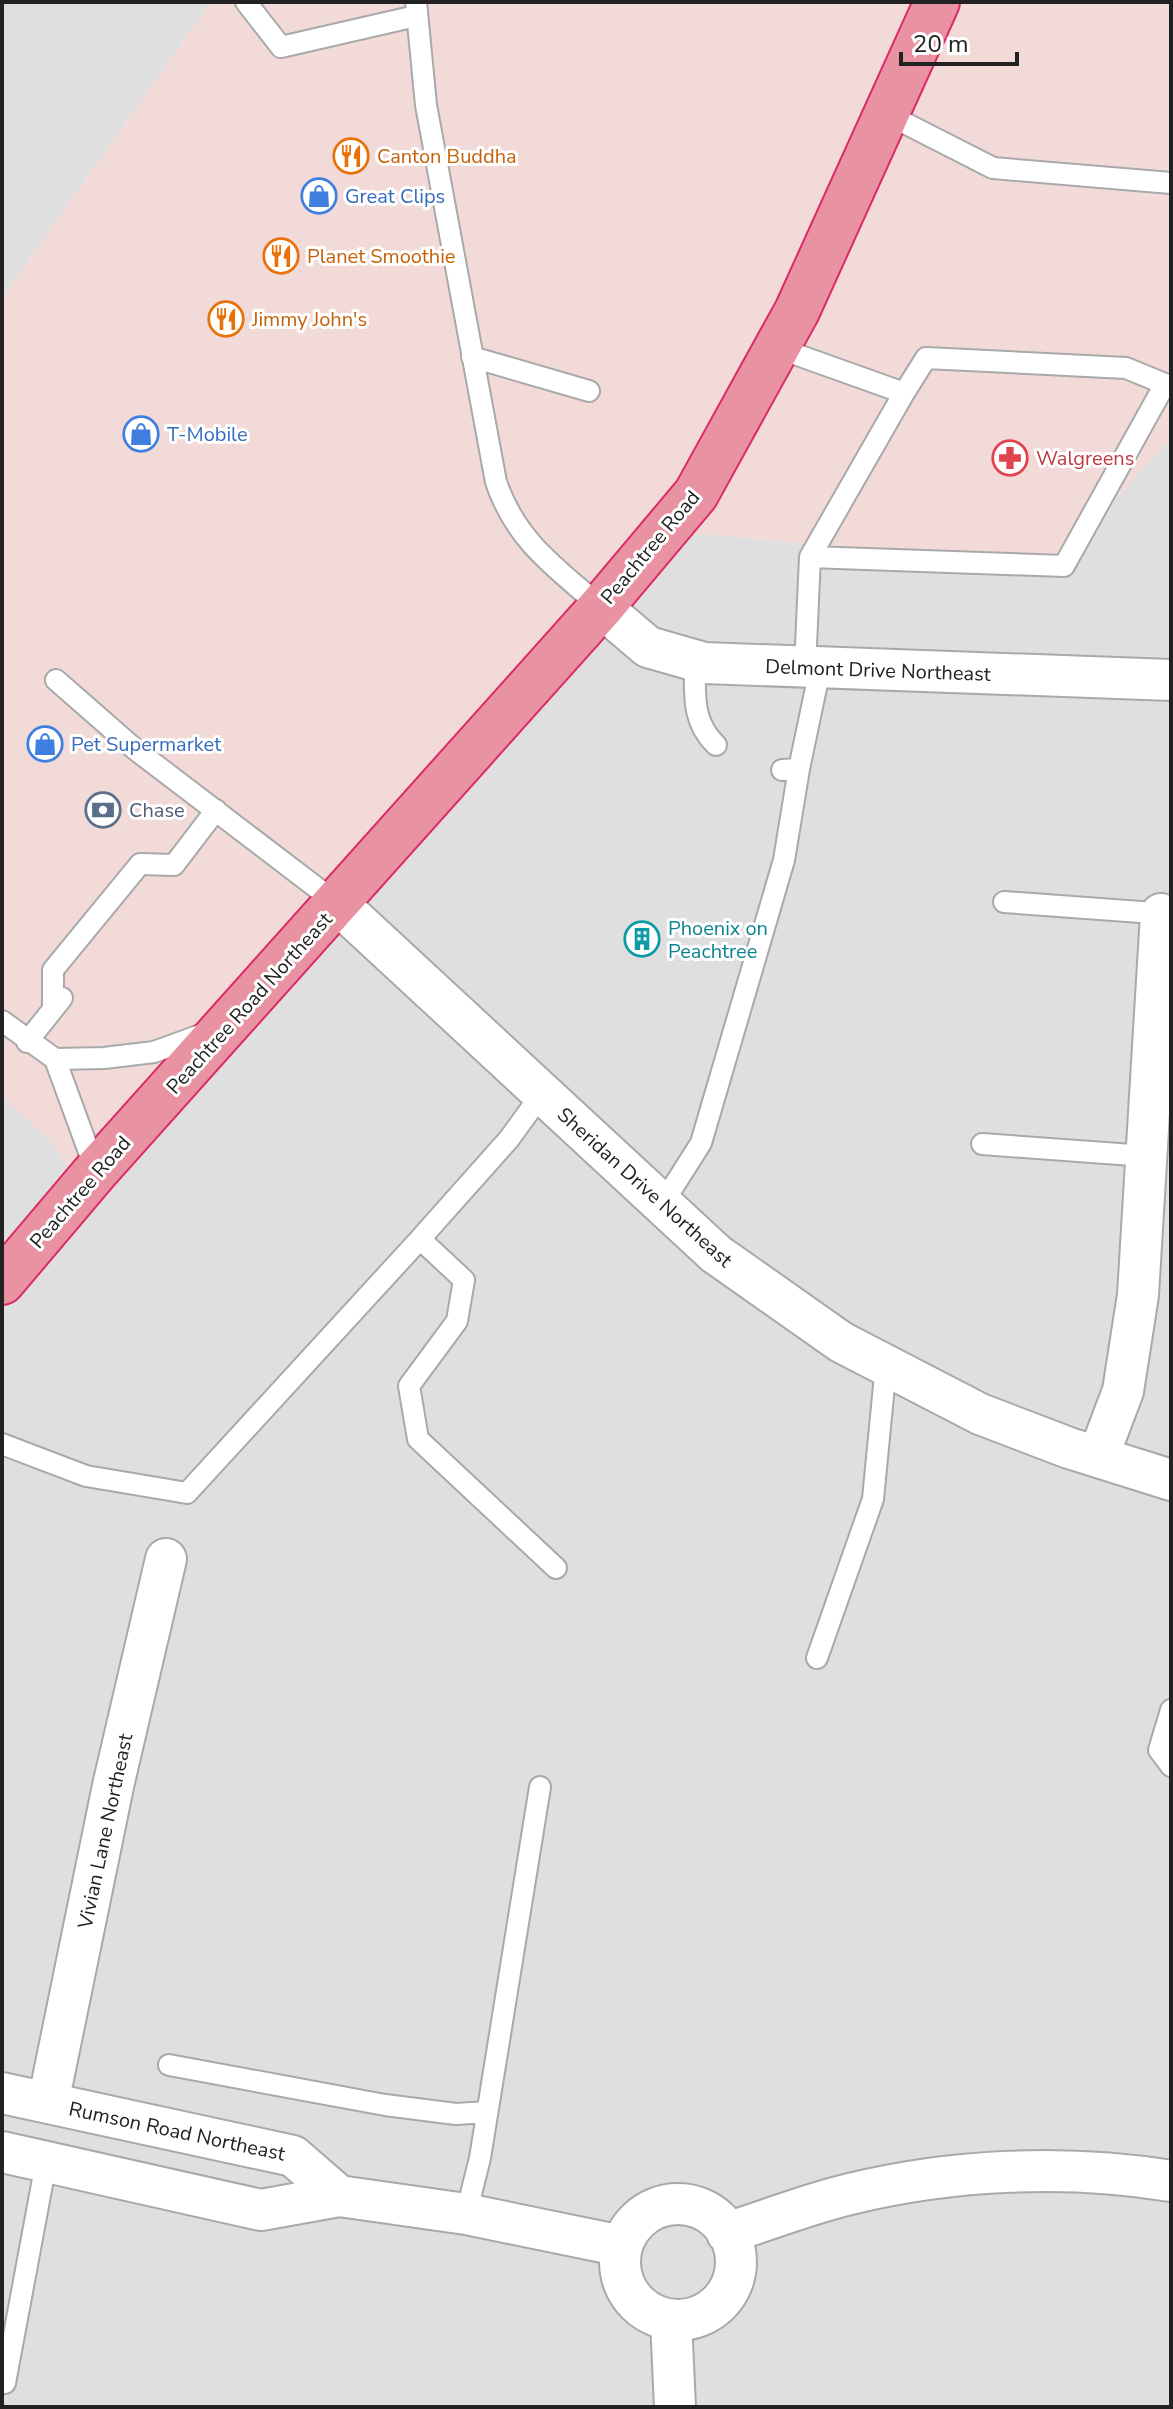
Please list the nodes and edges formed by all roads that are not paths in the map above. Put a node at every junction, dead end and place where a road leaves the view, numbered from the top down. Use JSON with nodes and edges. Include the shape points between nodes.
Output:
{"nodes":[{"id":1,"x":246,"y":2,"type":"edge"},
{"id":2,"x":937,"y":2,"type":"edge"},
{"id":3,"x":416,"y":9,"type":"edge"},
{"id":4,"x":887,"y":114,"type":"junction"},
{"id":5,"x":1171,"y":183,"type":"edge"},
{"id":6,"x":778,"y":348,"type":"junction"},
{"id":7,"x":472,"y":357,"type":"junction"},
{"id":8,"x":589,"y":391,"type":"dead end"},
{"id":9,"x":904,"y":393,"type":"junction"},
{"id":10,"x":810,"y":557,"type":"junction"},
{"id":11,"x":601,"y":607,"type":"junction"},
{"id":12,"x":695,"y":660,"type":"junction"},
{"id":13,"x":812,"y":668,"type":"junction"},
{"id":14,"x":56,"y":680,"type":"dead end"},
{"id":15,"x":1171,"y":680,"type":"edge"},
{"id":16,"x":716,"y":745,"type":"dead end"},
{"id":17,"x":216,"y":810,"type":"junction"},
{"id":18,"x":1004,"y":902,"type":"dead end"},
{"id":19,"x":338,"y":904,"type":"junction"},
{"id":20,"x":1166,"y":914,"type":"edge"},
{"id":21,"x":2,"y":1021,"type":"edge"},
{"id":22,"x":225,"y":1027,"type":"junction"},
{"id":23,"x":27,"y":1042,"type":"junction"},
{"id":24,"x":55,"y":1059,"type":"junction"},
{"id":25,"x":541,"y":1095,"type":"junction"},
{"id":26,"x":160,"y":1103,"type":"joint"},
{"id":27,"x":982,"y":1144,"type":"dead end"},
{"id":28,"x":1146,"y":1156,"type":"junction"},
{"id":29,"x":96,"y":1171,"type":"junction"},
{"id":30,"x":661,"y":1206,"type":"junction"},
{"id":31,"x":420,"y":1239,"type":"junction"},
{"id":32,"x":2,"y":1282,"type":"edge"},
{"id":33,"x":886,"y":1365,"type":"junction"},
{"id":34,"x":2,"y":1444,"type":"edge"},
{"id":35,"x":1098,"y":1457,"type":"junction"},
{"id":36,"x":1171,"y":1480,"type":"edge"},
{"id":37,"x":166,"y":1559,"type":"dead end"},
{"id":38,"x":556,"y":1568,"type":"dead end"},
{"id":39,"x":817,"y":1658,"type":"dead end"},
{"id":40,"x":1171,"y":1710,"type":"edge"},
{"id":41,"x":1171,"y":1766,"type":"edge"},
{"id":42,"x":540,"y":1787,"type":"dead end"},
{"id":43,"x":169,"y":2065,"type":"dead end"},
{"id":44,"x":2,"y":2093,"type":"edge"},
{"id":45,"x":48,"y":2103,"type":"junction"},
{"id":46,"x":487,"y":2112,"type":"junction"},
{"id":47,"x":2,"y":2152,"type":"edge"},
{"id":48,"x":46,"y":2163,"type":"junction"},
{"id":49,"x":1171,"y":2181,"type":"edge"},
{"id":50,"x":339,"y":2196,"type":"junction"},
{"id":51,"x":466,"y":2214,"type":"junction"},
{"id":52,"x":727,"y":2233,"type":"junction"},
{"id":53,"x":622,"y":2246,"type":"junction"},
{"id":54,"x":671,"y":2320,"type":"junction"},
{"id":55,"x":5,"y":2383,"type":"dead end"},
{"id":56,"x":675,"y":2407,"type":"edge"}],
"edges":[{"from":1,"to":3,"type":"lane","via":[[281,47]]},
{"from":2,"to":4,"type":"highway","name":"Peachtree Road"},
{"from":3,"to":7,"type":"lane","via":[[426,105]]},
{"from":4,"to":5,"type":"lane","via":[[993,168]]},
{"from":4,"to":6,"type":"highway","name":"Peachtree Road"},
{"from":6,"to":9,"type":"lane"},
{"from":6,"to":11,"type":"highway","name":"Peachtree Road","via":[[696,494]]},
{"from":7,"to":8,"type":"lane"},
{"from":7,"to":11,"type":"lane","via":[[491,463],[513,523],[528,543]]},
{"from":9,"to":10,"type":"lane"},
{"from":9,"to":10,"type":"lane","via":[[926,358],[1126,368],[1165,384],[1064,566]]},
{"from":10,"to":13,"type":"lane"},
{"from":11,"to":12,"type":"street","name":"Delmont Drive Northeast","via":[[648,647]]},
{"from":11,"to":19,"type":"highway","name":"Peachtree Road"},
{"from":12,"to":13,"type":"street","name":"Delmont Drive Northeast"},
{"from":12,"to":16,"type":"lane","via":[[701,731]]},
{"from":13,"to":15,"type":"street","name":"Delmont Drive Northeast"},
{"from":13,"to":30,"type":"lane","via":[[791,770],[784,860],[701,1143]]},
{"from":14,"to":17,"type":"lane"},
{"from":17,"to":19,"type":"lane"},
{"from":17,"to":23,"type":"lane","via":[[174,865],[140,864],[53,970],[59,1001]]},
{"from":18,"to":20,"type":"lane"},
{"from":19,"to":22,"type":"highway","name":"Peachtree Road Northeast"},
{"from":19,"to":25,"type":"street","name":"Sheridan Drive Northeast"},
{"from":20,"to":28,"type":"street"},
{"from":21,"to":23,"type":"lane"},
{"from":22,"to":24,"type":"lane","via":[[154,1052]]},
{"from":22,"to":26,"type":"highway","name":"Peachtree Road Northeast"},
{"from":23,"to":24,"type":"lane"},
{"from":24,"to":29,"type":"lane"},
{"from":25,"to":30,"type":"street","name":"Sheridan Drive Northeast"},
{"from":25,"to":31,"type":"lane"},
{"from":26,"to":29,"type":"highway","name":"Peachtree Road"},
{"from":27,"to":28,"type":"lane"},
{"from":28,"to":35,"type":"street","via":[[1138,1295],[1123,1391]]},
{"from":29,"to":32,"type":"highway","name":"Peachtree Road"},
{"from":30,"to":33,"type":"street","name":"Sheridan Drive Northeast","via":[[716,1254],[841,1342]]},
{"from":31,"to":34,"type":"lane","via":[[187,1493],[86,1476]]},
{"from":31,"to":38,"type":"lane","via":[[464,1280],[457,1321],[409,1386],[418,1439]]},
{"from":33,"to":35,"type":"street","name":"Sheridan Drive Northeast","via":[[980,1414]]},
{"from":33,"to":39,"type":"lane","via":[[873,1499]]},
{"from":35,"to":36,"type":"street","name":"Sheridan Drive Northeast"},
{"from":37,"to":45,"type":"street","name":"Vivian Lane Northeast"},
{"from":40,"to":41,"type":"lane","via":[[1159,1750]]},
{"from":42,"to":46,"type":"lane"},
{"from":43,"to":46,"type":"lane","via":[[385,2105],[456,2114]]},
{"from":44,"to":45,"type":"street","name":"Rumson Road Northeast"},
{"from":45,"to":50,"type":"street","name":"Rumson Road Northeast","via":[[293,2156]]},
{"from":46,"to":51,"type":"lane"},
{"from":47,"to":48,"type":"street"},
{"from":48,"to":50,"type":"street","via":[[261,2210]]},
{"from":48,"to":55,"type":"lane"},
{"from":49,"to":52,"type":"street","via":[[1053,2172],[963,2176],[850,2194]]},
{"from":50,"to":51,"type":"street"},
{"from":51,"to":53,"type":"street"},
{"from":52,"to":53,"type":"street","via":[[713,2216],[678,2204],[659,2208],[631,2226]]},
{"from":52,"to":54,"type":"street","via":[[737,2261],[729,2293],[704,2315]]},
{"from":53,"to":54,"type":"street","via":[[623,2279],[630,2294],[655,2316]]},
{"from":54,"to":56,"type":"street"}]}
